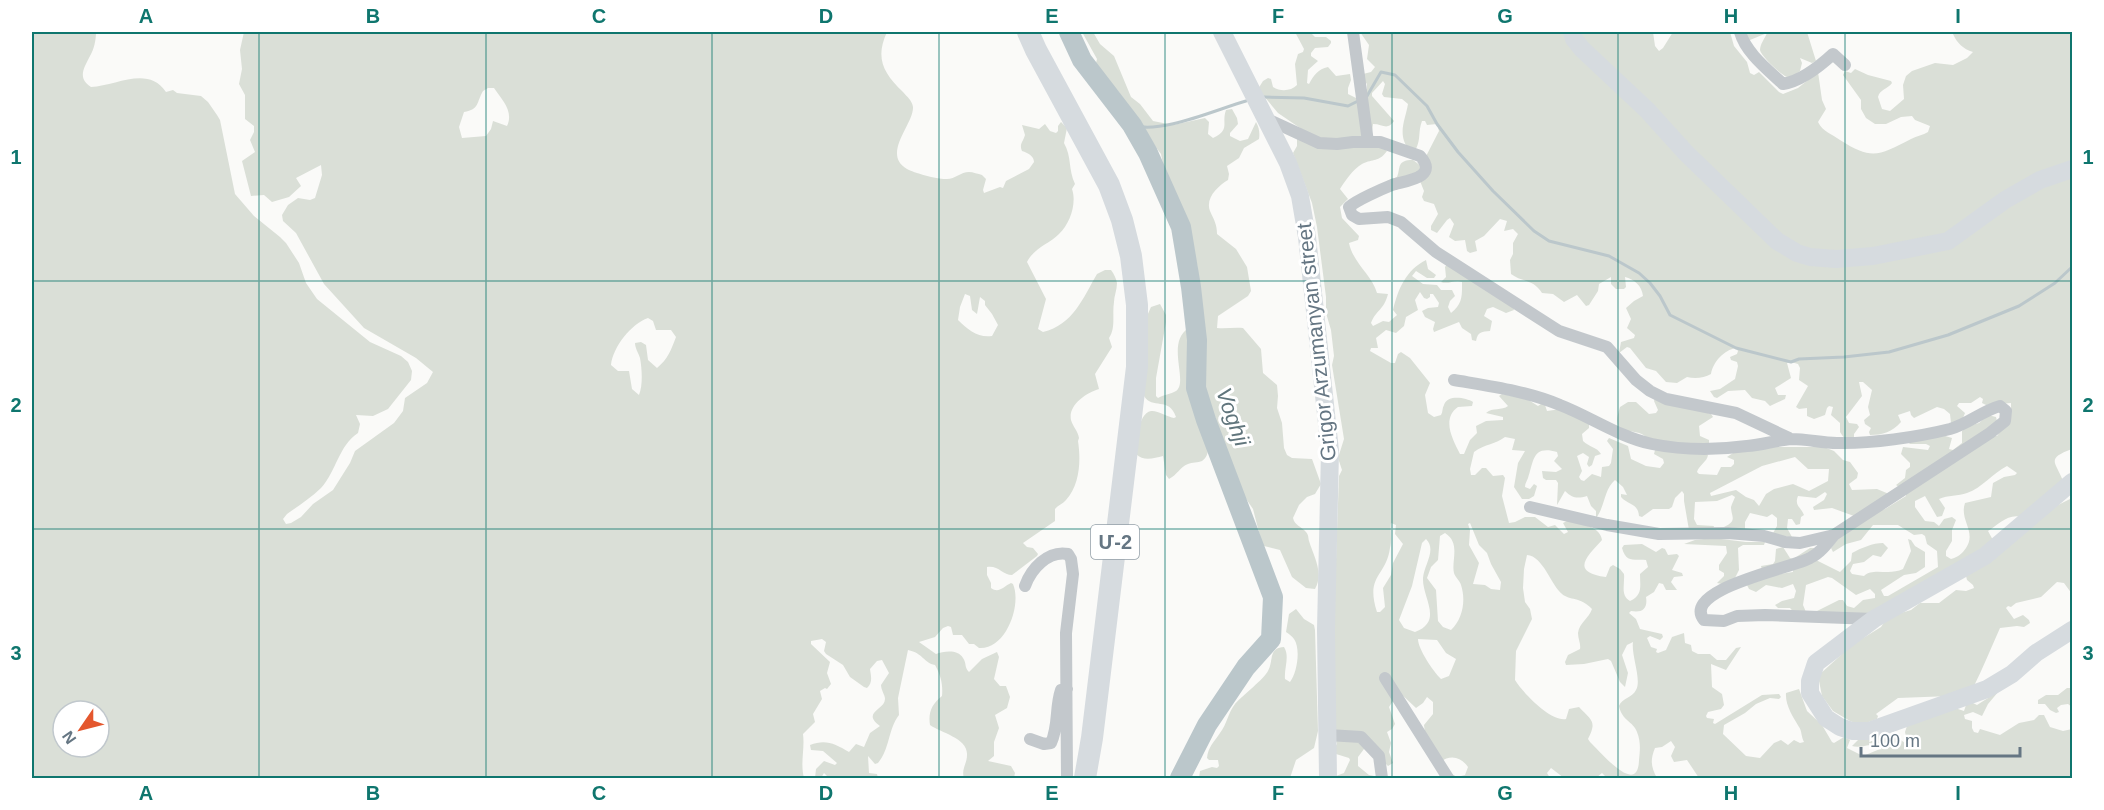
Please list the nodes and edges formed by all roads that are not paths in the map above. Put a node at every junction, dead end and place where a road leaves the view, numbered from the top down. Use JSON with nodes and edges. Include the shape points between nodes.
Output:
{"nodes":[{"id":1,"x":1028,"y":32,"type":"edge"},
{"id":2,"x":1222,"y":32,"type":"edge"},
{"id":3,"x":1353,"y":32,"type":"edge"},
{"id":4,"x":1572,"y":32,"type":"edge"},
{"id":5,"x":1740,"y":32,"type":"edge"},
{"id":6,"x":1845,"y":64,"type":"dead end"},
{"id":7,"x":1267,"y":119,"type":"junction"},
{"id":8,"x":1368,"y":142,"type":"junction"},
{"id":9,"x":2073,"y":169,"type":"edge"},
{"id":10,"x":1454,"y":380,"type":"dead end"},
{"id":11,"x":1793,"y":439,"type":"junction"},
{"id":12,"x":2073,"y":482,"type":"edge"},
{"id":13,"x":1530,"y":507,"type":"dead end"},
{"id":14,"x":1834,"y":535,"type":"junction"},
{"id":15,"x":1025,"y":586,"type":"dead end"},
{"id":16,"x":1874,"y":618,"type":"junction"},
{"id":17,"x":2073,"y":630,"type":"edge"},
{"id":18,"x":1385,"y":678,"type":"dead end"},
{"id":19,"x":1067,"y":689,"type":"junction"},
{"id":20,"x":1328,"y":735,"type":"junction"},
{"id":21,"x":1030,"y":739,"type":"dead end"},
{"id":22,"x":1067,"y":778,"type":"edge"},
{"id":23,"x":1085,"y":778,"type":"edge"},
{"id":24,"x":1328,"y":778,"type":"edge"},
{"id":25,"x":1382,"y":778,"type":"edge"},
{"id":26,"x":1448,"y":778,"type":"edge"}],
"edges":[{"from":1,"to":23,"type":"highway","number":"Մ-2","via":[[1109,185],[1131,256],[1137,305],[1137,367]]},
{"from":2,"to":7,"type":"street","name":"Grigor Arzumanyan street"},
{"from":3,"to":8,"type":"street"},
{"from":4,"to":9,"type":"street","via":[[1582,49],[1777,241],[1810,257],[1873,256],[1948,241],[2005,200],[2040,180]]},
{"from":5,"to":6,"type":"street","via":[[1743,42],[1783,84],[1817,69],[1833,54]]},
{"from":7,"to":8,"type":"street","via":[[1319,142]]},
{"from":7,"to":20,"type":"street","name":"Grigor Arzumanyan street","via":[[1300,196],[1330,451]]},
{"from":8,"to":11,"type":"street","via":[[1413,152],[1423,160],[1424,171],[1413,181],[1356,201],[1349,207],[1352,215],[1359,219],[1388,217],[1401,222],[1436,252],[1559,331],[1607,347],[1650,391],[1666,399],[1736,413]]},
{"from":10,"to":11,"type":"street","via":[[1542,399],[1652,444],[1728,448]]},
{"from":11,"to":14,"type":"street","via":[[1839,443],[1896,439],[1951,429],[2000,406],[2006,411],[2005,421],[1990,433]]},
{"from":12,"to":16,"type":"street","via":[[1985,556]]},
{"from":13,"to":14,"type":"street","via":[[1659,534],[1728,533],[1800,543]]},
{"from":14,"to":16,"type":"street","via":[[1811,558],[1750,577],[1706,600],[1700,615],[1710,622],[1765,615]]},
{"from":15,"to":19,"type":"street","via":[[1045,559],[1068,554],[1073,574],[1066,633]]},
{"from":16,"to":17,"type":"street","via":[[1816,663],[1810,681],[1810,693],[1826,718],[1852,731],[1869,731],[1987,689]]},
{"from":18,"to":26,"type":"street"},
{"from":19,"to":21,"type":"street","via":[[1061,690],[1051,742]]},
{"from":19,"to":22,"type":"street"},
{"from":20,"to":24,"type":"street","name":"Grigor Arzumanyan street"},
{"from":20,"to":25,"type":"street","via":[[1361,737],[1379,756]]}]}
